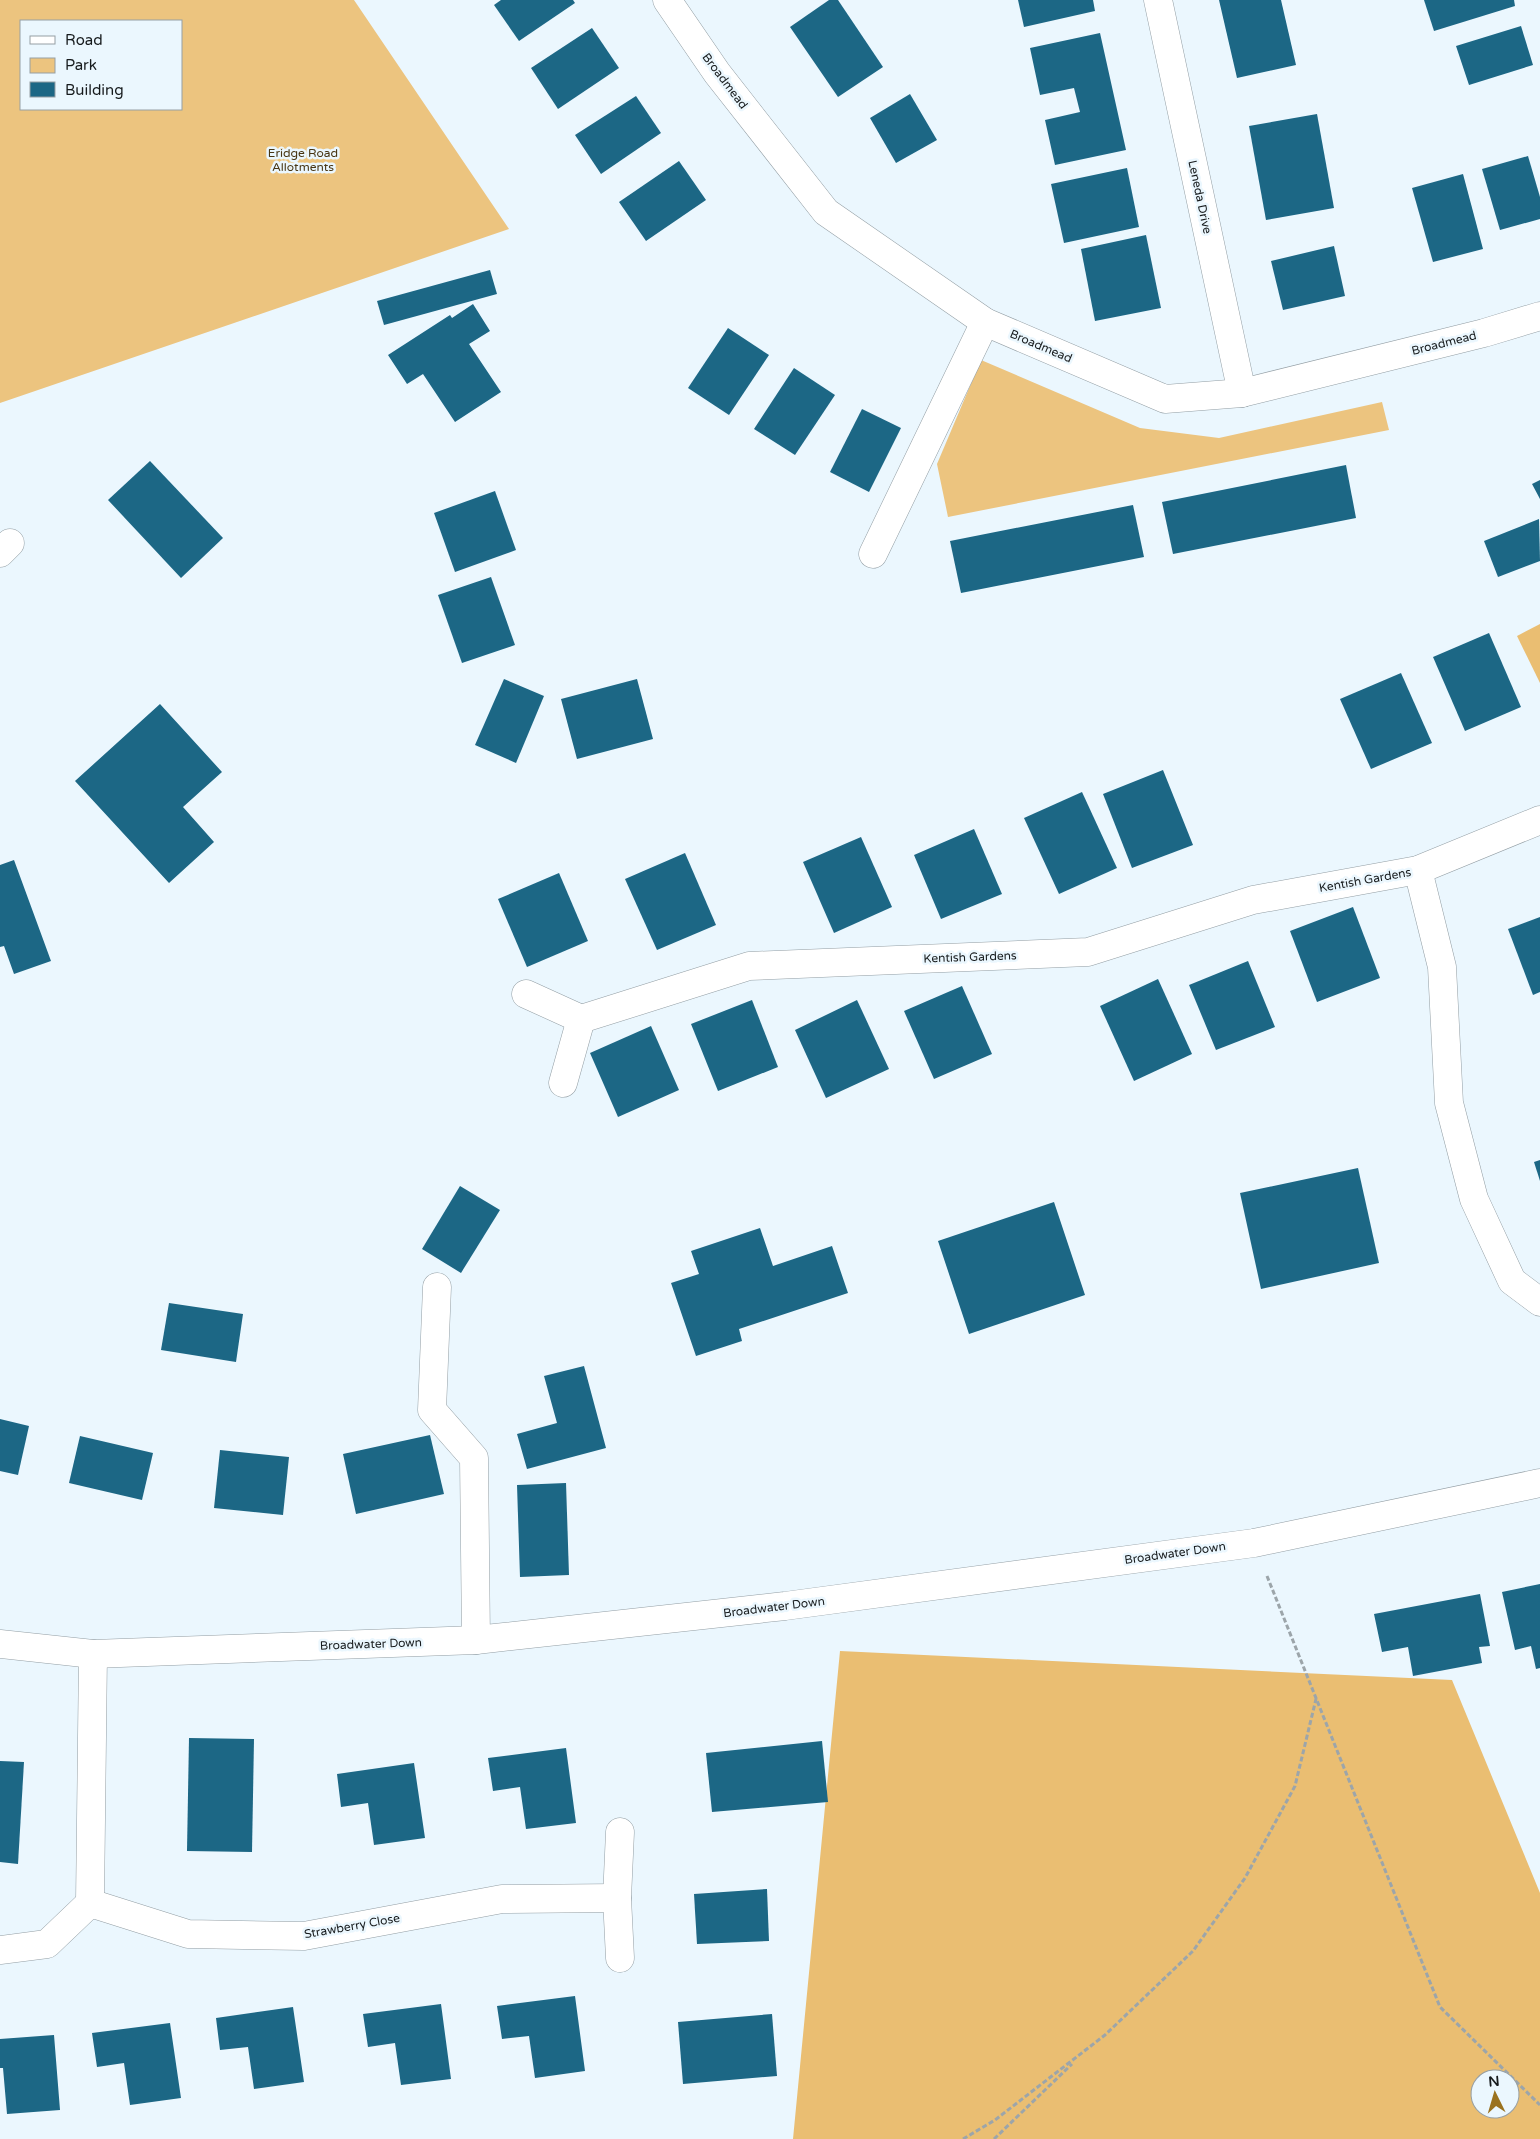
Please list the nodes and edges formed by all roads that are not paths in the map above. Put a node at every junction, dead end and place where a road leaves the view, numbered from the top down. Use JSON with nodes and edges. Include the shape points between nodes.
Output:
{"nodes":[{"id":1,"x":667,"y":0,"type":"edge"},
{"id":2,"x":1158,"y":0,"type":"edge"},
{"id":3,"x":1540,"y":316,"type":"edge"},
{"id":4,"x":985,"y":322,"type":"junction"},
{"id":5,"x":1242,"y":393,"type":"junction"},
{"id":6,"x":872,"y":554,"type":"dead end"},
{"id":7,"x":1540,"y":820,"type":"edge"},
{"id":8,"x":1418,"y":870,"type":"junction"},
{"id":9,"x":526,"y":994,"type":"dead end"},
{"id":10,"x":581,"y":1020,"type":"junction"},
{"id":11,"x":563,"y":1084,"type":"dead end"},
{"id":12,"x":437,"y":1287,"type":"dead end"},
{"id":13,"x":1540,"y":1302,"type":"edge"},
{"id":14,"x":1540,"y":1484,"type":"edge"},
{"id":15,"x":476,"y":1640,"type":"junction"},
{"id":16,"x":0,"y":1644,"type":"edge"},
{"id":17,"x":93,"y":1654,"type":"junction"},
{"id":18,"x":620,"y":1832,"type":"dead end"},
{"id":19,"x":617,"y":1898,"type":"junction"},
{"id":20,"x":90,"y":1903,"type":"junction"},
{"id":21,"x":0,"y":1950,"type":"edge"},
{"id":22,"x":620,"y":1958,"type":"dead end"}],
"edges":[{"from":1,"to":4,"type":"street","name":"Broadmead","via":[[717,73],[826,212]]},
{"from":2,"to":5,"type":"street","name":"Leneda Drive"},
{"from":3,"to":5,"type":"street","name":"Broadmead","via":[[1484,334]]},
{"from":4,"to":5,"type":"street","name":"Broadmead","via":[[1166,399]]},
{"from":4,"to":6,"type":"street"},
{"from":7,"to":8,"type":"street","name":"Kentish Gardens"},
{"from":8,"to":10,"type":"street","name":"Kentish Gardens","via":[[1253,900],[1088,952],[749,966]]},
{"from":8,"to":13,"type":"street","name":"Kentish Gardens","via":[[1442,968],[1449,1103],[1474,1199],[1512,1281]]},
{"from":9,"to":10,"type":"street"},
{"from":10,"to":11,"type":"street"},
{"from":12,"to":15,"type":"street","via":[[432,1410],[474,1458]]},
{"from":14,"to":15,"type":"street","name":"Broadwater Down","via":[[1254,1543],[784,1606]]},
{"from":15,"to":17,"type":"street","name":"Broadwater Down"},
{"from":16,"to":17,"type":"street","name":"Broadwater Down"},
{"from":17,"to":20,"type":"street"},
{"from":18,"to":19,"type":"street"},
{"from":19,"to":20,"type":"street","name":"Strawberry Close","via":[[502,1899],[304,1936],[188,1934]]},
{"from":19,"to":22,"type":"street"},
{"from":20,"to":21,"type":"street","via":[[48,1944]]}]}
